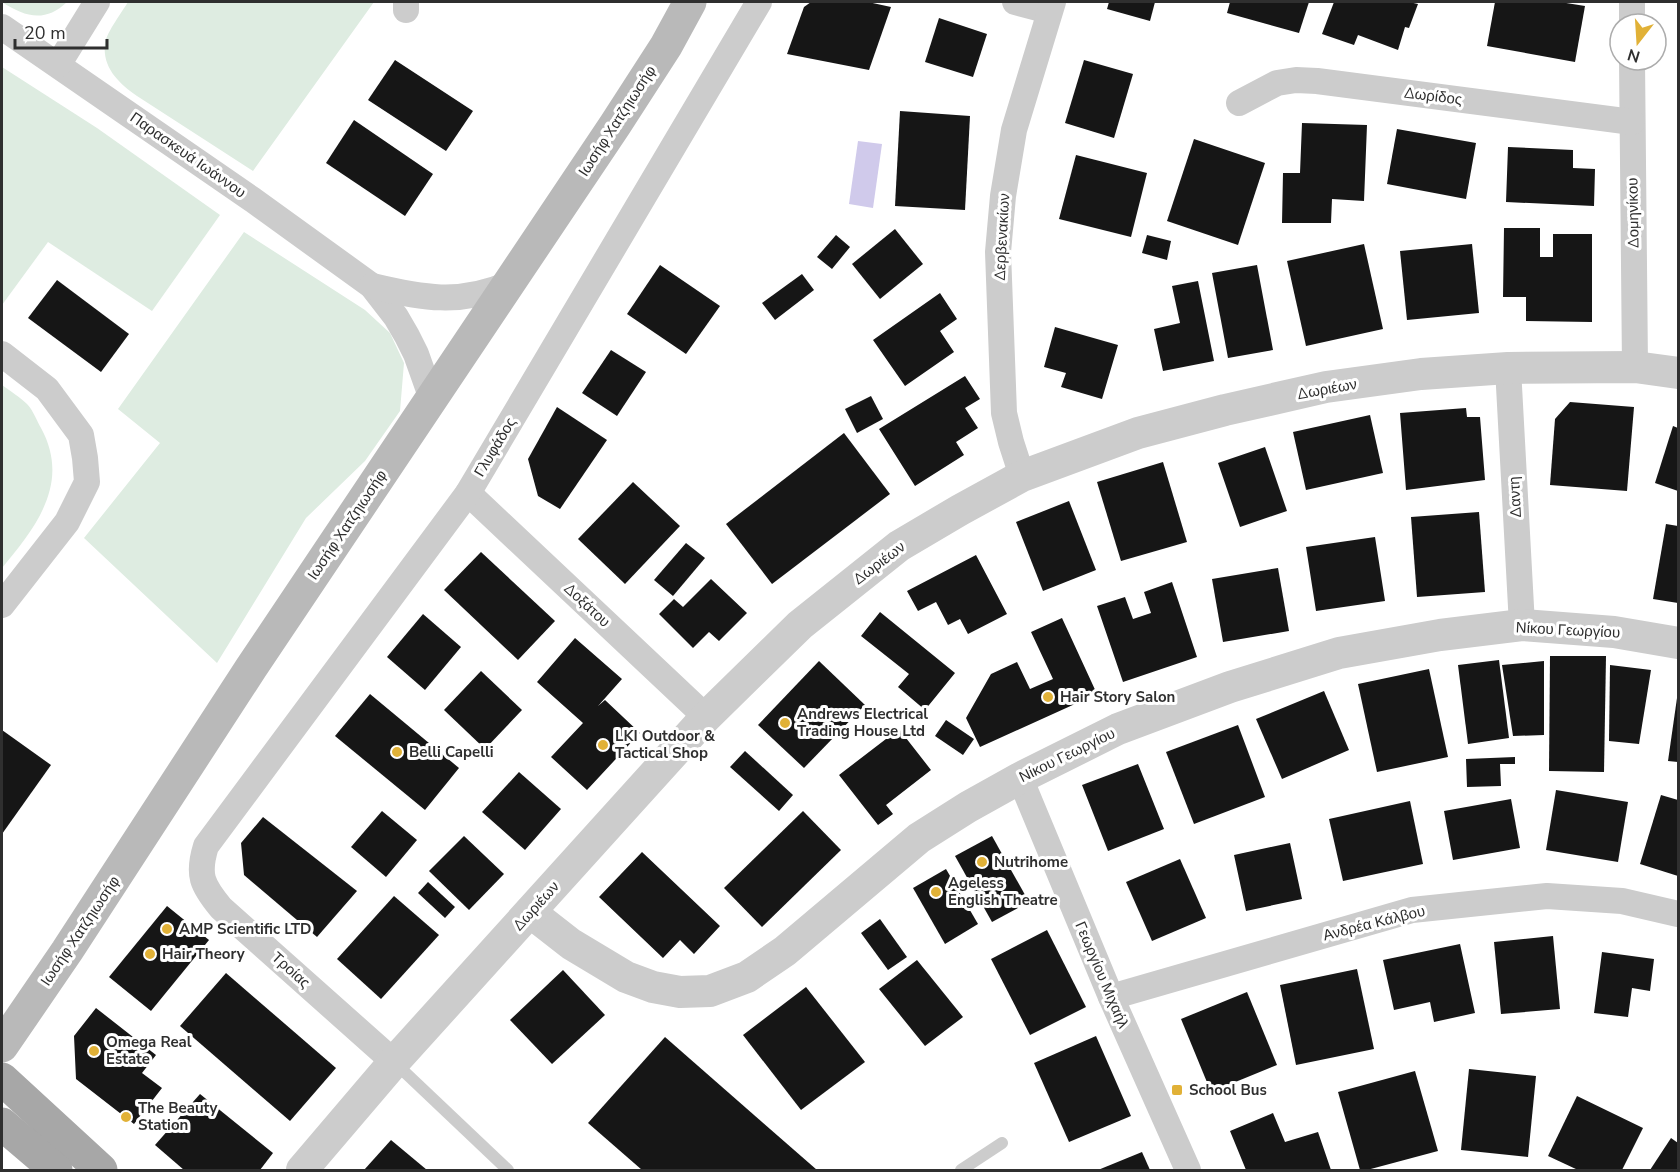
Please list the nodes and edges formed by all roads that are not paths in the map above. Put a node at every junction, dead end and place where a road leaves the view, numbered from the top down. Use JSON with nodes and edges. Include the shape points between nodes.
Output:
{"nodes":[{"id":1,"x":97,"y":2,"type":"edge"},
{"id":2,"x":690,"y":2,"type":"edge"},
{"id":3,"x":759,"y":2,"type":"edge"},
{"id":4,"x":1015,"y":2,"type":"edge"},
{"id":5,"x":1051,"y":6,"type":"edge"},
{"id":6,"x":2,"y":27,"type":"edge"},
{"id":7,"x":58,"y":64,"type":"junction"},
{"id":8,"x":1632,"y":72,"type":"edge"},
{"id":9,"x":1239,"y":103,"type":"dead end"},
{"id":10,"x":1632,"y":122,"type":"junction"},
{"id":11,"x":509,"y":284,"type":"junction"},
{"id":12,"x":372,"y":286,"type":"junction"},
{"id":13,"x":2,"y":354,"type":"edge"},
{"id":14,"x":1635,"y":367,"type":"junction"},
{"id":15,"x":1508,"y":368,"type":"junction"},
{"id":16,"x":1678,"y":373,"type":"edge"},
{"id":17,"x":432,"y":399,"type":"junction"},
{"id":18,"x":1022,"y":476,"type":"junction"},
{"id":19,"x":468,"y":493,"type":"junction"},
{"id":20,"x":2,"y":605,"type":"edge"},
{"id":21,"x":1522,"y":625,"type":"junction"},
{"id":22,"x":1678,"y":643,"type":"edge"},
{"id":23,"x":706,"y":717,"type":"junction"},
{"id":24,"x":1020,"y":778,"type":"junction"},
{"id":25,"x":200,"y":870,"type":"joint"},
{"id":26,"x":530,"y":912,"type":"junction"},
{"id":27,"x":1678,"y":914,"type":"edge"},
{"id":28,"x":1112,"y":997,"type":"junction"},
{"id":29,"x":2,"y":1046,"type":"edge"},
{"id":30,"x":394,"y":1062,"type":"junction"},
{"id":31,"x":2,"y":1079,"type":"edge"},
{"id":32,"x":2,"y":1124,"type":"edge"},
{"id":33,"x":1002,"y":1143,"type":"dead end"},
{"id":34,"x":56,"y":1170,"type":"edge"},
{"id":35,"x":102,"y":1170,"type":"edge"},
{"id":36,"x":302,"y":1170,"type":"edge"},
{"id":37,"x":508,"y":1170,"type":"edge"},
{"id":38,"x":962,"y":1170,"type":"edge"},
{"id":39,"x":1188,"y":1170,"type":"edge"}],
"edges":[{"from":1,"to":7,"type":"street"},
{"from":2,"to":11,"type":"main road","name":"Ιωσήφ Χατζηιωσήφ","via":[[666,46]]},
{"from":3,"to":19,"type":"street","name":"Γλυφάδος"},
{"from":4,"to":5,"type":"street"},
{"from":5,"to":18,"type":"street","name":"Δερβενακίων","via":[[1014,130],[1002,196],[998,252],[1004,413]]},
{"from":6,"to":7,"type":"street","name":"Παρασκευά Ιωάννου"},
{"from":7,"to":12,"type":"street","name":"Παρασκευά Ιωάννου"},
{"from":8,"to":10,"type":"street","name":"Δομηνίκου"},
{"from":9,"to":10,"type":"street","name":"Δωρίδος","via":[[1277,82],[1317,81]]},
{"from":10,"to":14,"type":"street","name":"Δομηνίκου"},
{"from":11,"to":12,"type":"street","name":"Παρασκευά Ιωάννου","via":[[481,295],[446,299]]},
{"from":11,"to":17,"type":"main road","name":"Ιωσήφ Χατζηιωσήφ"},
{"from":12,"to":17,"type":"street","name":"Παρασκευά Ιωάννου","via":[[407,336]]},
{"from":13,"to":20,"type":"street","via":[[47,389],[81,435],[87,482],[67,522]]},
{"from":14,"to":15,"type":"street","name":"Δωριέων"},
{"from":14,"to":16,"type":"street","name":"Δωριέων"},
{"from":15,"to":18,"type":"street","name":"Δωριέων","via":[[1421,374],[1326,387],[1137,433]]},
{"from":15,"to":21,"type":"street","name":"Δαντη"},
{"from":17,"to":29,"type":"main road","name":"Ιωσήφ Χατζηιωσήφ"},
{"from":18,"to":23,"type":"street","name":"Δωριέων","via":[[899,546],[800,625]]},
{"from":19,"to":23,"type":"street","name":"Δοξάτου"},
{"from":19,"to":25,"type":"street","name":"Γλυφάδος","via":[[213,833]]},
{"from":21,"to":22,"type":"street","name":"Νίκου Γεωργίου","via":[[1614,632]]},
{"from":21,"to":24,"type":"street","name":"Νίκου Γεωργίου","via":[[1339,653],[1230,687],[1118,729]]},
{"from":23,"to":26,"type":"street","name":"Δωριέων"},
{"from":24,"to":26,"type":"street","name":"Νίκου Γεωργίου","via":[[919,838],[785,951],[747,977],[710,991],[680,992],[626,977],[571,944]]},
{"from":24,"to":28,"type":"street","name":"Γεωργίου Μιχαήλ"},
{"from":25,"to":30,"type":"street","name":"Τροίας","via":[[203,884],[221,908]]},
{"from":26,"to":30,"type":"street","name":"Δωριέων"},
{"from":27,"to":28,"type":"street","name":"Ανδρέα Κάλβου","via":[[1622,901],[1547,896],[1412,910]]},
{"from":28,"to":39,"type":"street","name":"Γεωργίου Μιχαήλ"},
{"from":30,"to":36,"type":"street","name":"Δωριέων"},
{"from":30,"to":37,"type":"lane"},
{"from":31,"to":35,"type":"main road"},
{"from":32,"to":34,"type":"main road"},
{"from":33,"to":38,"type":"lane"}]}
